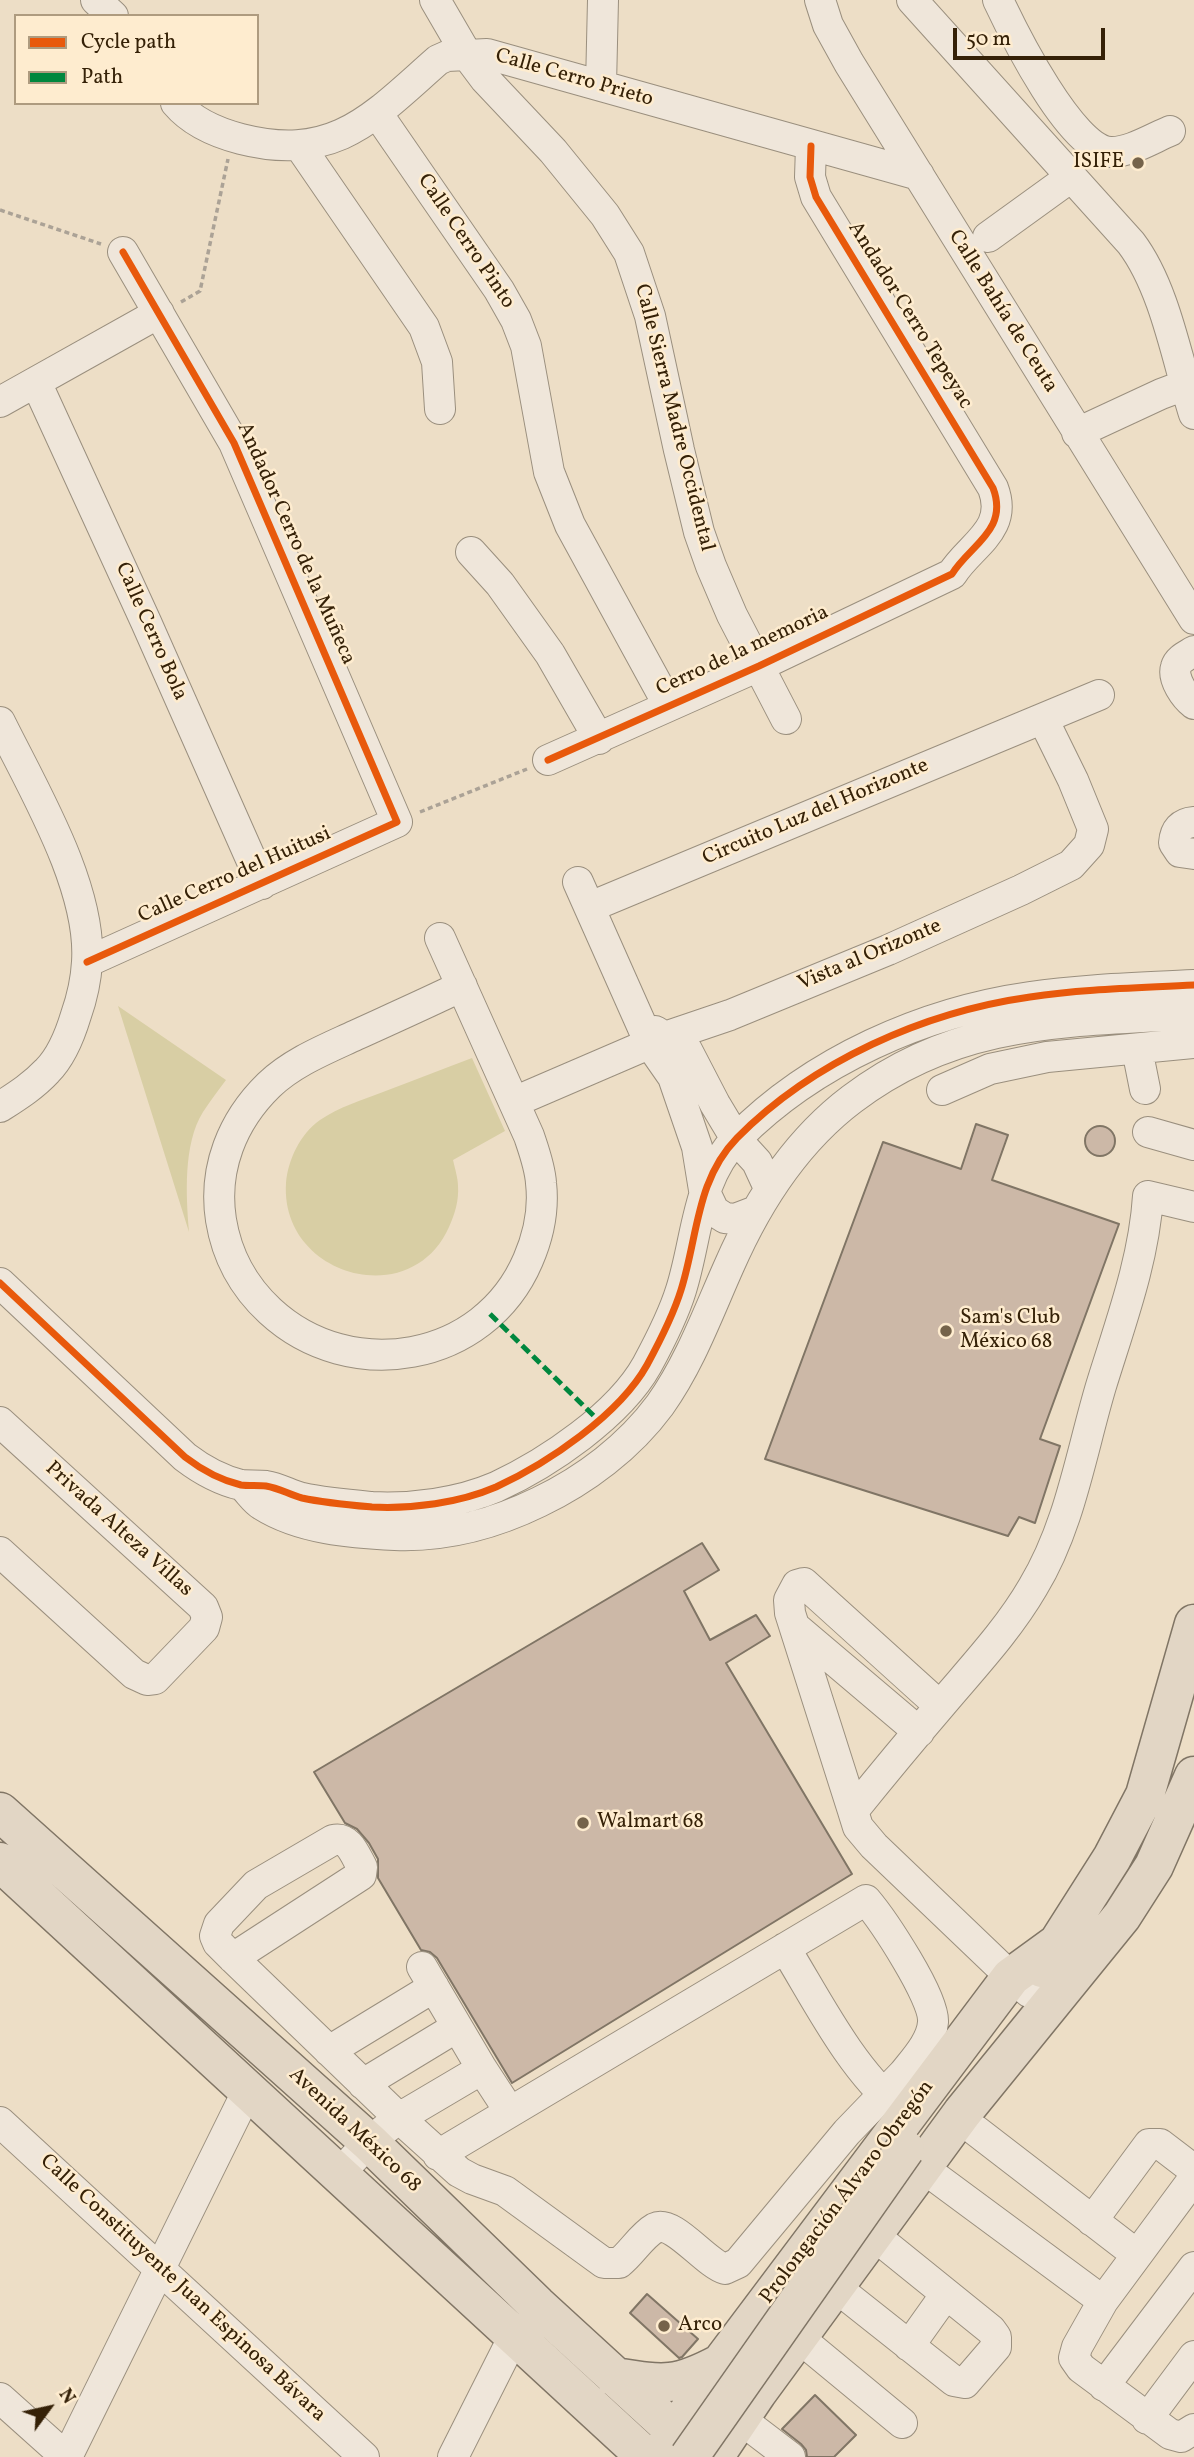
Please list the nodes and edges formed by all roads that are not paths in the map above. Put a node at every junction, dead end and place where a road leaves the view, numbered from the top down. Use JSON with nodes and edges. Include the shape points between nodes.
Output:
{"nodes":[{"id":1,"x":96,"y":0,"type":"edge"},
{"id":2,"x":435,"y":0,"type":"edge"},
{"id":3,"x":603,"y":0,"type":"edge"},
{"id":4,"x":820,"y":0,"type":"edge"},
{"id":5,"x":912,"y":0,"type":"edge"},
{"id":6,"x":998,"y":0,"type":"edge"},
{"id":7,"x":111,"y":14,"type":"edge"},
{"id":8,"x":467,"y":55,"type":"junction"},
{"id":9,"x":601,"y":86,"type":"junction"},
{"id":10,"x":178,"y":105,"type":"edge"},
{"id":11,"x":377,"y":113,"type":"junction"},
{"id":12,"x":1170,"y":131,"type":"dead end"},
{"id":13,"x":299,"y":145,"type":"junction"},
{"id":14,"x":811,"y":146,"type":"junction"},
{"id":15,"x":919,"y":175,"type":"junction"},
{"id":16,"x":1070,"y":177,"type":"junction"},
{"id":17,"x":988,"y":237,"type":"dead end"},
{"id":18,"x":123,"y":252,"type":"road end"},
{"id":19,"x":159,"y":313,"type":"junction"},
{"id":20,"x":36,"y":382,"type":"junction"},
{"id":21,"x":1185,"y":385,"type":"junction"},
{"id":22,"x":0,"y":402,"type":"edge"},
{"id":23,"x":440,"y":409,"type":"dead end"},
{"id":24,"x":1194,"y":414,"type":"edge"},
{"id":25,"x":1077,"y":433,"type":"junction"},
{"id":26,"x":471,"y":552,"type":"dead end"},
{"id":27,"x":952,"y":574,"type":"joint"},
{"id":28,"x":1194,"y":619,"type":"edge"},
{"id":29,"x":1194,"y":651,"type":"edge"},
{"id":30,"x":759,"y":666,"type":"junction"},
{"id":31,"x":1098,"y":695,"type":"dead end"},
{"id":32,"x":1194,"y":704,"type":"edge"},
{"id":33,"x":670,"y":706,"type":"junction"},
{"id":34,"x":786,"y":719,"type":"dead end"},
{"id":35,"x":1043,"y":719,"type":"junction"},
{"id":36,"x":0,"y":722,"type":"edge"},
{"id":37,"x":599,"y":739,"type":"junction"},
{"id":38,"x":548,"y":760,"type":"road end"},
{"id":39,"x":397,"y":822,"type":"joint"},
{"id":40,"x":1194,"y":822,"type":"edge"},
{"id":41,"x":1194,"y":854,"type":"edge"},
{"id":42,"x":262,"y":884,"type":"junction"},
{"id":43,"x":440,"y":938,"type":"dead end"},
{"id":44,"x":87,"y":962,"type":"junction"},
{"id":45,"x":1194,"y":985,"type":"edge"},
{"id":46,"x":462,"y":986,"type":"junction"},
{"id":47,"x":1194,"y":1014,"type":"edge"},
{"id":48,"x":651,"y":1034,"type":"junction"},
{"id":49,"x":1194,"y":1043,"type":"edge"},
{"id":50,"x":1138,"y":1049,"type":"junction"},
{"id":51,"x":1145,"y":1089,"type":"dead end"},
{"id":52,"x":942,"y":1090,"type":"dead end"},
{"id":53,"x":514,"y":1102,"type":"junction"},
{"id":54,"x":0,"y":1107,"type":"edge"},
{"id":55,"x":1148,"y":1132,"type":"dead end"},
{"id":56,"x":736,"y":1139,"type":"junction"},
{"id":57,"x":1194,"y":1145,"type":"edge"},
{"id":58,"x":704,"y":1190,"type":"junction"},
{"id":59,"x":763,"y":1200,"type":"junction"},
{"id":60,"x":1194,"y":1207,"type":"edge"},
{"id":61,"x":0,"y":1283,"type":"edge"},
{"id":62,"x":0,"y":1422,"type":"edge"},
{"id":63,"x":242,"y":1485,"type":"junction"},
{"id":64,"x":0,"y":1552,"type":"edge"},
{"id":65,"x":1194,"y":1624,"type":"edge"},
{"id":66,"x":795,"y":1627,"type":"junction"},
{"id":67,"x":940,"y":1706,"type":"junction"},
{"id":68,"x":919,"y":1732,"type":"junction"},
{"id":69,"x":1158,"y":1753,"type":"junction"},
{"id":70,"x":1194,"y":1775,"type":"edge"},
{"id":71,"x":853,"y":1811,"type":"junction"},
{"id":72,"x":0,"y":1812,"type":"edge"},
{"id":73,"x":874,"y":1846,"type":"junction"},
{"id":74,"x":1194,"y":1847,"type":"edge"},
{"id":75,"x":0,"y":1863,"type":"edge"},
{"id":76,"x":1154,"y":1866,"type":"junction"},
{"id":77,"x":866,"y":1900,"type":"junction"},
{"id":78,"x":785,"y":1948,"type":"junction"},
{"id":79,"x":1093,"y":1953,"type":"junction"},
{"id":80,"x":233,"y":1958,"type":"junction"},
{"id":81,"x":1020,"y":1984,"type":"junction"},
{"id":82,"x":457,"y":2027,"type":"junction"},
{"id":83,"x":329,"y":2051,"type":"junction"},
{"id":84,"x":482,"y":2069,"type":"junction"},
{"id":85,"x":363,"y":2084,"type":"junction"},
{"id":86,"x":248,"y":2090,"type":"junction"},
{"id":87,"x":510,"y":2112,"type":"junction"},
{"id":88,"x":399,"y":2119,"type":"junction"},
{"id":89,"x":0,"y":2122,"type":"edge"},
{"id":90,"x":912,"y":2123,"type":"junction"},
{"id":91,"x":975,"y":2130,"type":"junction"},
{"id":92,"x":369,"y":2142,"type":"junction"},
{"id":93,"x":438,"y":2155,"type":"junction"},
{"id":94,"x":1194,"y":2170,"type":"edge"},
{"id":95,"x":340,"y":2173,"type":"junction"},
{"id":96,"x":1194,"y":2178,"type":"edge"},
{"id":97,"x":1092,"y":2221,"type":"junction"},
{"id":98,"x":887,"y":2246,"type":"junction"},
{"id":99,"x":1136,"y":2254,"type":"junction"},
{"id":100,"x":1194,"y":2267,"type":"edge"},
{"id":101,"x":161,"y":2269,"type":"junction"},
{"id":102,"x":946,"y":2294,"type":"junction"},
{"id":103,"x":848,"y":2297,"type":"junction"},
{"id":104,"x":1103,"y":2301,"type":"junction"},
{"id":105,"x":514,"y":2336,"type":"junction"},
{"id":106,"x":909,"y":2346,"type":"junction"},
{"id":107,"x":810,"y":2347,"type":"junction"},
{"id":108,"x":1194,"y":2356,"type":"edge"},
{"id":109,"x":722,"y":2363,"type":"junction"},
{"id":110,"x":615,"y":2377,"type":"junction"},
{"id":111,"x":1104,"y":2386,"type":"junction"},
{"id":112,"x":0,"y":2398,"type":"edge"},
{"id":113,"x":1147,"y":2419,"type":"junction"},
{"id":114,"x":902,"y":2423,"type":"dead end"},
{"id":115,"x":1194,"y":2429,"type":"edge"},
{"id":116,"x":743,"y":2442,"type":"edge"},
{"id":117,"x":631,"y":2449,"type":"edge"},
{"id":118,"x":674,"y":2449,"type":"edge"},
{"id":119,"x":67,"y":2457,"type":"edge"},
{"id":120,"x":364,"y":2457,"type":"edge"},
{"id":121,"x":453,"y":2457,"type":"edge"},
{"id":122,"x":703,"y":2457,"type":"edge"},
{"id":123,"x":714,"y":2457,"type":"edge"},
{"id":124,"x":790,"y":2457,"type":"edge"}],
"edges":[{"from":1,"to":7,"type":"street"},
{"from":2,"to":8,"type":"street","name":"Calle Sierra Madre Occidental"},
{"from":3,"to":9,"type":"street"},
{"from":4,"to":15,"type":"street","name":"Calle Bahía de Ceuta","via":[[834,37]]},
{"from":5,"to":16,"type":"street"},
{"from":6,"to":12,"type":"street","via":[[1059,108],[1099,149],[1128,148]]},
{"from":8,"to":9,"type":"street","name":"Calle Cerro Prieto","via":[[487,54]]},
{"from":8,"to":11,"type":"street","name":"Calle Cerro Prieto","via":[[438,60]]},
{"from":8,"to":30,"type":"street","name":"Calle Sierra Madre Occidental","via":[[553,151],[629,253],[650,316],[699,532],[732,615]]},
{"from":9,"to":14,"type":"street","name":"Calle Cerro Prieto"},
{"from":10,"to":13,"type":"street","name":"Calle Cerro Prieto","via":[[233,137]]},
{"from":11,"to":13,"type":"street","name":"Calle Cerro Prieto","via":[[346,134]]},
{"from":11,"to":33,"type":"street","name":"Calle Cerro Pinto","via":[[516,320],[526,346],[549,472],[562,507]]},
{"from":13,"to":23,"type":"street","via":[[424,327],[437,362]]},
{"from":14,"to":15,"type":"street","name":"Calle Cerro Prieto"},
{"from":14,"to":27,"type":"street","name":"Andador Cerro Tepeyac","via":[[810,177],[816,197],[997,499],[987,535]]},
{"from":15,"to":25,"type":"street","name":"Calle Bahía de Ceuta"},
{"from":16,"to":17,"type":"street"},
{"from":16,"to":21,"type":"street","via":[[1144,260]]},
{"from":18,"to":19,"type":"street","name":"Andador Cerro de la Muñeca"},
{"from":19,"to":20,"type":"street"},
{"from":19,"to":39,"type":"street","name":"Andador Cerro de la Muñeca","via":[[234,443]]},
{"from":20,"to":22,"type":"street"},
{"from":20,"to":42,"type":"street","name":"Calle Cerro Bola"},
{"from":21,"to":24,"type":"street"},
{"from":21,"to":25,"type":"street"},
{"from":25,"to":28,"type":"street","name":"Calle Bahía de Ceuta"},
{"from":26,"to":37,"type":"street","via":[[550,654]]},
{"from":27,"to":30,"type":"street","name":"Cerro de la memoria"},
{"from":29,"to":32,"type":"street","via":[[1175,669],[1178,682]]},
{"from":30,"to":33,"type":"street","name":"Cerro de la memoria"},
{"from":30,"to":34,"type":"street","name":"Calle Sierra Madre Occidental"},
{"from":31,"to":35,"type":"street","name":"Circuito Luz del Horizonte"},
{"from":33,"to":37,"type":"street","name":"Cerro de la memoria"},
{"from":35,"to":48,"type":"street","name":"Vista al Orizonte","via":[[1093,829],[1089,845],[1071,865],[888,950],[730,1015]]},
{"from":35,"to":48,"type":"street","name":"Circuito Luz del Horizonte","via":[[584,894]]},
{"from":36,"to":44,"type":"street","via":[[78,894]]},
{"from":37,"to":38,"type":"street","name":"Cerro de la memoria"},
{"from":39,"to":42,"type":"street","name":"Calle Cerro del Huitusi"},
{"from":40,"to":41,"type":"street","via":[[1178,829],[1174,843],[1180,852]]},
{"from":42,"to":44,"type":"street","name":"Calle Cerro del Huitusi"},
{"from":43,"to":46,"type":"street"},
{"from":44,"to":54,"type":"street","via":[[82,998],[63,1050],[34,1083]]},
{"from":45,"to":56,"type":"street","via":[[1028,997],[939,1018],[827,1069],[791,1092]]},
{"from":46,"to":53,"type":"street"},
{"from":46,"to":53,"type":"street","via":[[298,1063],[271,1083],[243,1115],[223,1165],[219,1204],[228,1247],[244,1283],[282,1322],[343,1350],[389,1356],[412,1353],[471,1329],[516,1284],[534,1246],[539,1222],[541,1182]]},
{"from":47,"to":59,"type":"street","via":[[1030,1025],[942,1048],[892,1072],[851,1099],[797,1151]]},
{"from":48,"to":53,"type":"street","name":"Vista al Orizonte"},
{"from":48,"to":56,"type":"street","via":[[687,1050]]},
{"from":48,"to":58,"type":"street","name":"Circuito Luz del Horizonte","via":[[673,1077],[697,1147]]},
{"from":49,"to":50,"type":"street"},
{"from":50,"to":51,"type":"street"},
{"from":50,"to":52,"type":"street","via":[[1013,1063]]},
{"from":55,"to":57,"type":"street"},
{"from":56,"to":58,"type":"street"},
{"from":56,"to":59,"type":"street","via":[[757,1162]]},
{"from":58,"to":59,"type":"street","via":[[714,1211],[725,1218],[735,1219]]},
{"from":58,"to":63,"type":"street","via":[[680,1293],[645,1368],[599,1421],[567,1445],[495,1487],[431,1504],[374,1507]]},
{"from":59,"to":63,"type":"street","via":[[689,1357],[659,1407],[628,1441],[555,1495],[481,1526],[411,1535],[376,1534],[313,1525],[261,1504]]},
{"from":60,"to":67,"type":"street","via":[[1148,1196],[1131,1289],[1055,1541],[1020,1608]]},
{"from":61,"to":63,"type":"street","via":[[185,1457],[208,1473]]},
{"from":62,"to":64,"type":"street","name":"Privada Alteza Villas","via":[[203,1607],[207,1617],[204,1628],[155,1679],[147,1679],[134,1674]]},
{"from":65,"to":69,"type":"main road","name":"Prolongación Álvaro Obregón"},
{"from":66,"to":67,"type":"street","via":[[789,1600],[797,1585],[804,1583]]},
{"from":66,"to":68,"type":"street"},
{"from":66,"to":71,"type":"street"},
{"from":67,"to":68,"type":"street"},
{"from":68,"to":71,"type":"street"},
{"from":69,"to":70,"type":"street"},
{"from":69,"to":81,"type":"main road","name":"Prolongación Álvaro Obregón","via":[[1146,1795],[1112,1858],[1055,1945]]},
{"from":70,"to":76,"type":"main road","name":"Prolongación Álvaro Obregón"},
{"from":71,"to":73,"type":"street"},
{"from":72,"to":92,"type":"main road","name":"Avenida México 68"},
{"from":73,"to":77,"type":"street"},
{"from":73,"to":81,"type":"street"},
{"from":74,"to":76,"type":"main road"},
{"from":75,"to":86,"type":"main road","name":"Avenida México 68"},
{"from":76,"to":79,"type":"main road","name":"Prolongación Álvaro Obregón"},
{"from":77,"to":78,"type":"street"},
{"from":77,"to":90,"type":"street","via":[[933,2011]]},
{"from":78,"to":87,"type":"street"},
{"from":78,"to":90,"type":"street","via":[[858,2065]]},
{"from":79,"to":90,"type":"main road","name":"Prolongación Álvaro Obregón","via":[[962,2113]]},
{"from":79,"to":91,"type":"main road","name":"Prolongación Álvaro Obregón","via":[[1064,2013]]},
{"from":80,"to":80,"type":"street","via":[[361,1875],[362,1867],[347,1843],[333,1840],[256,1885],[216,1930],[218,1943]]},
{"from":80,"to":83,"type":"street"},
{"from":81,"to":90,"type":"main road","name":"Prolongación Álvaro Obregón"},
{"from":81,"to":90,"type":"main road","name":"Prolongación Álvaro Obregón"},
{"from":82,"to":83,"type":"street","via":[[428,1977]]},
{"from":82,"to":84,"type":"street"},
{"from":82,"to":85,"type":"street"},
{"from":83,"to":85,"type":"street"},
{"from":84,"to":87,"type":"street"},
{"from":84,"to":88,"type":"street"},
{"from":85,"to":88,"type":"street"},
{"from":86,"to":95,"type":"main road","name":"Avenida México 68"},
{"from":86,"to":101,"type":"street"},
{"from":87,"to":93,"type":"street"},
{"from":88,"to":92,"type":"street"},
{"from":88,"to":93,"type":"street"},
{"from":89,"to":101,"type":"street","name":"Calle Constituyente Juan Espinosa Bávara"},
{"from":90,"to":91,"type":"main road","name":"Prolongación Álvaro Obregón"},
{"from":90,"to":93,"type":"street","via":[[791,2198],[738,2263],[725,2269],[662,2226],[618,2263],[604,2263],[505,2191],[472,2179]]},
{"from":90,"to":98,"type":"main road","name":"Prolongación Álvaro Obregón"},
{"from":90,"to":104,"type":"street"},
{"from":90,"to":109,"type":"main road","name":"Prolongación Álvaro Obregón"},
{"from":90,"to":118,"type":"main road","name":"Prolongación Álvaro Obregón","bridge":true},
{"from":90,"to":123,"type":"main road","name":"Prolongación Álvaro Obregón","via":[[757,2393]]},
{"from":91,"to":97,"type":"street"},
{"from":92,"to":95,"type":"street"},
{"from":92,"to":110,"type":"main road","name":"Avenida México 68"},
{"from":94,"to":97,"type":"street","via":[[1160,2144],[1149,2144]]},
{"from":95,"to":105,"type":"main road","name":"Avenida México 68"},
{"from":96,"to":99,"type":"street"},
{"from":97,"to":99,"type":"street"},
{"from":98,"to":102,"type":"street"},
{"from":98,"to":103,"type":"main road","name":"Prolongación Álvaro Obregón"},
{"from":99,"to":104,"type":"street"},
{"from":100,"to":111,"type":"street"},
{"from":101,"to":119,"type":"street"},
{"from":101,"to":120,"type":"street","name":"Calle Constituyente Juan Espinosa Bávara"},
{"from":102,"to":106,"type":"street"},
{"from":102,"to":106,"type":"street","via":[[991,2330],[996,2347],[965,2383],[954,2381]]},
{"from":103,"to":106,"type":"street"},
{"from":103,"to":107,"type":"main road","name":"Prolongación Álvaro Obregón"},
{"from":104,"to":111,"type":"street","via":[[1074,2358]]},
{"from":105,"to":117,"type":"main road","name":"Avenida México 68"},
{"from":105,"to":121,"type":"street"},
{"from":107,"to":114,"type":"street"},
{"from":107,"to":116,"type":"main road","name":"Prolongación Álvaro Obregón"},
{"from":108,"to":113,"type":"street"},
{"from":109,"to":110,"type":"main road","via":[[677,2383]]},
{"from":109,"to":118,"type":"main road","name":"Prolongación Álvaro Obregón"},
{"from":110,"to":118,"type":"main road","name":"Avenida México 68"},
{"from":111,"to":113,"type":"street"},
{"from":112,"to":119,"type":"street"},
{"from":113,"to":115,"type":"street","via":[[1175,2436]]},
{"from":116,"to":124,"type":"street"},
{"from":118,"to":122,"type":"main road","name":"Avenida México 68"}]}
